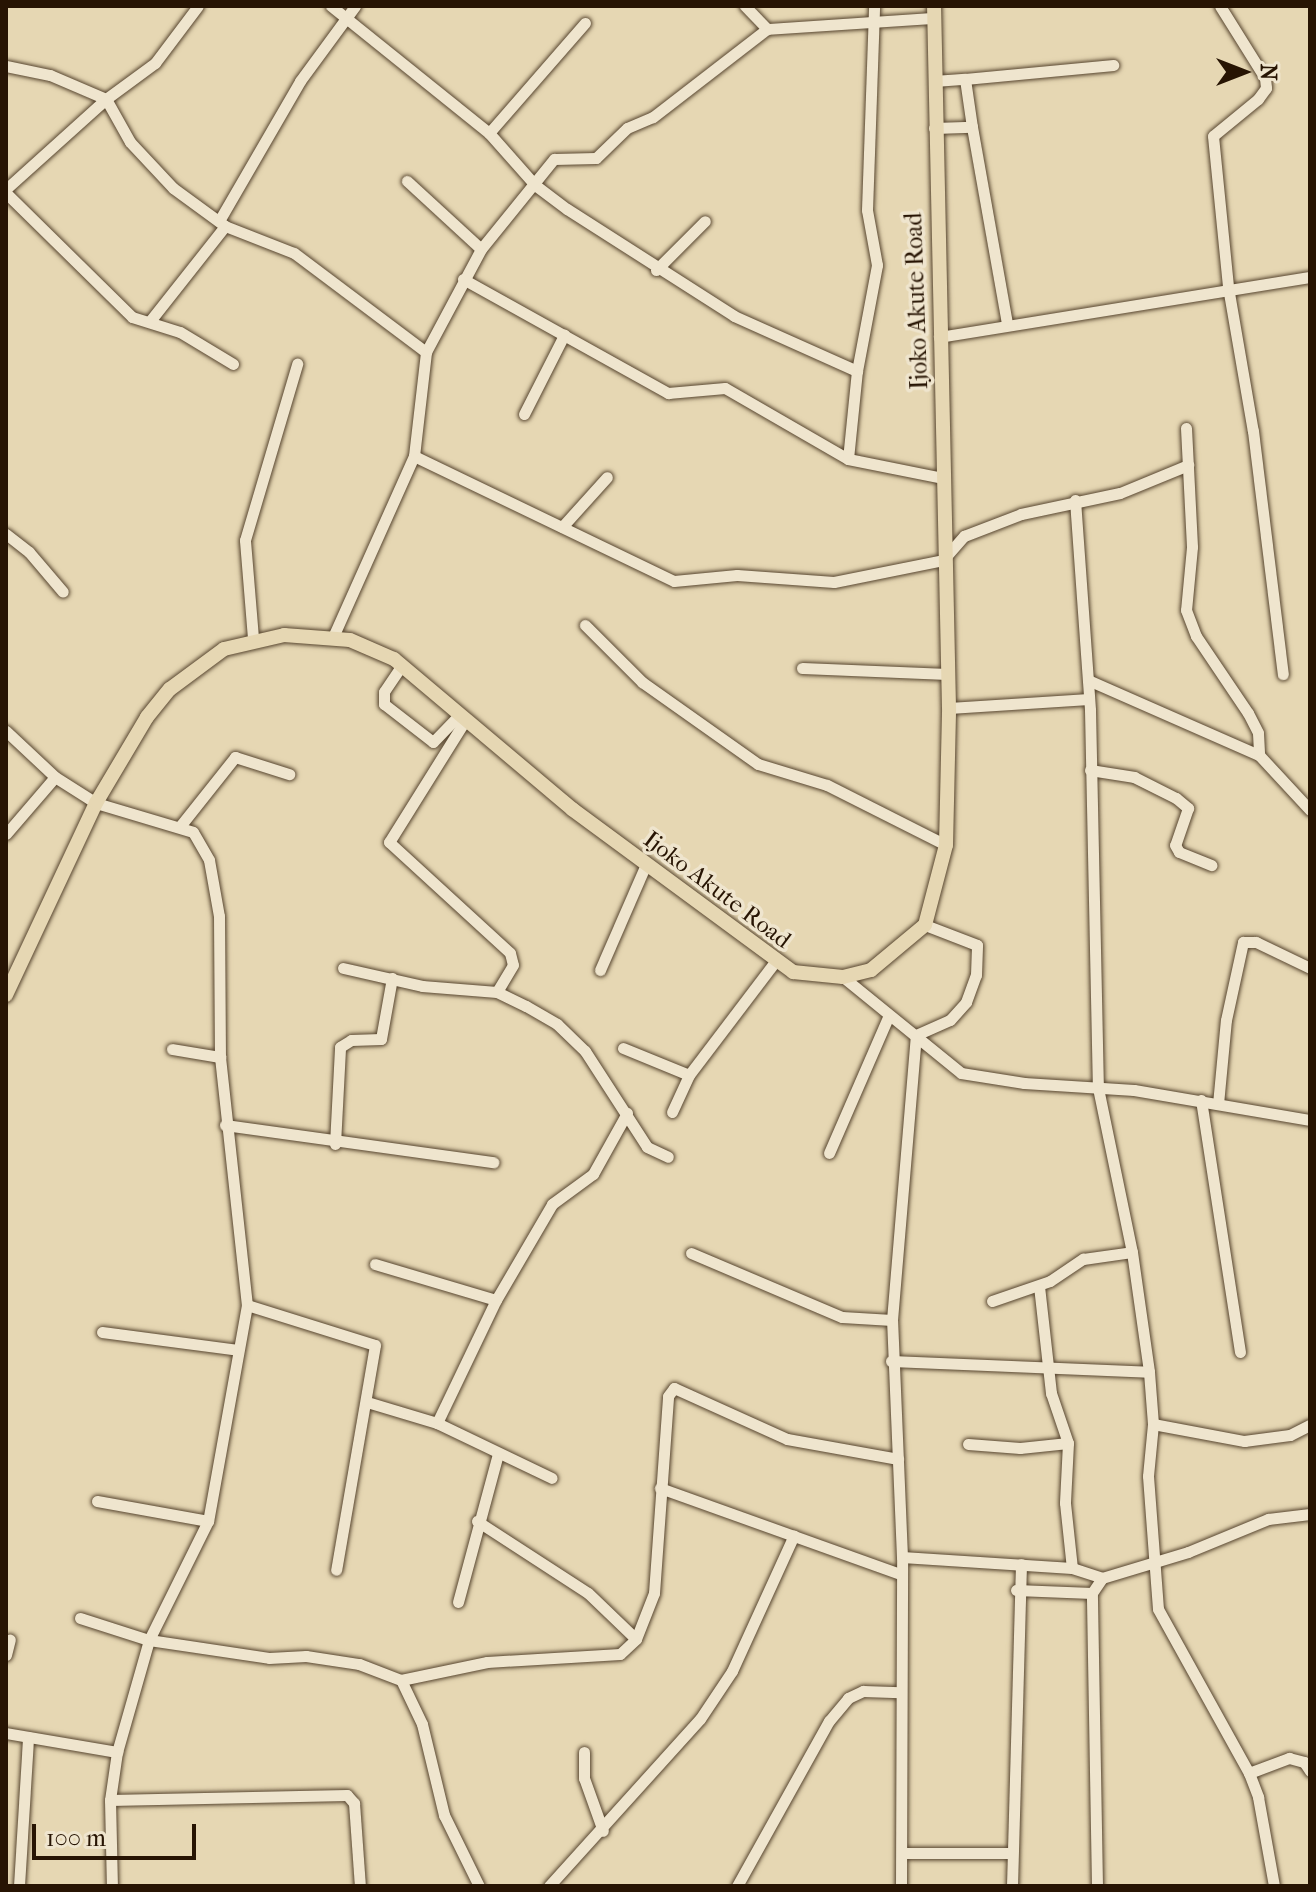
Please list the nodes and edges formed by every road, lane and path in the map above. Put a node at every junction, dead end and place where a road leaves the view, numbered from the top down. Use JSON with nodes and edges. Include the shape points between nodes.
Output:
{"nodes":[{"id":1,"x":198,"y":6,"type":"edge"},
{"id":2,"x":331,"y":6,"type":"edge"},
{"id":3,"x":745,"y":6,"type":"edge"},
{"id":4,"x":1220,"y":6,"type":"edge"},
{"id":5,"x":350,"y":10,"type":"edge"},
{"id":6,"x":874,"y":12,"type":"edge"},
{"id":7,"x":934,"y":12,"type":"edge"},
{"id":8,"x":585,"y":23,"type":"dead end"},
{"id":9,"x":767,"y":29,"type":"junction"},
{"id":10,"x":1113,"y":65,"type":"dead end"},
{"id":11,"x":6,"y":66,"type":"edge"},
{"id":12,"x":965,"y":79,"type":"junction"},
{"id":13,"x":934,"y":81,"type":"junction"},
{"id":14,"x":106,"y":99,"type":"junction"},
{"id":15,"x":972,"y":127,"type":"junction"},
{"id":16,"x":934,"y":128,"type":"junction"},
{"id":17,"x":489,"y":133,"type":"junction"},
{"id":18,"x":407,"y":181,"type":"dead end"},
{"id":19,"x":535,"y":185,"type":"junction"},
{"id":20,"x":6,"y":191,"type":"edge"},
{"id":21,"x":705,"y":221,"type":"dead end"},
{"id":22,"x":222,"y":224,"type":"junction"},
{"id":23,"x":481,"y":249,"type":"junction"},
{"id":24,"x":656,"y":270,"type":"junction"},
{"id":25,"x":1310,"y":277,"type":"edge"},
{"id":26,"x":463,"y":279,"type":"junction"},
{"id":27,"x":1228,"y":287,"type":"junction"},
{"id":28,"x":150,"y":321,"type":"junction"},
{"id":29,"x":1007,"y":324,"type":"junction"},
{"id":30,"x":564,"y":335,"type":"junction"},
{"id":31,"x":939,"y":337,"type":"junction"},
{"id":32,"x":426,"y":352,"type":"junction"},
{"id":33,"x":233,"y":364,"type":"dead end"},
{"id":34,"x":297,"y":364,"type":"dead end"},
{"id":35,"x":857,"y":371,"type":"junction"},
{"id":36,"x":524,"y":414,"type":"dead end"},
{"id":37,"x":1186,"y":428,"type":"dead end"},
{"id":38,"x":414,"y":456,"type":"junction"},
{"id":39,"x":848,"y":459,"type":"junction"},
{"id":40,"x":1188,"y":465,"type":"junction"},
{"id":41,"x":607,"y":477,"type":"dead end"},
{"id":42,"x":942,"y":478,"type":"junction"},
{"id":43,"x":1075,"y":500,"type":"junction"},
{"id":44,"x":562,"y":527,"type":"junction"},
{"id":45,"x":6,"y":534,"type":"edge"},
{"id":46,"x":943,"y":560,"type":"junction"},
{"id":47,"x":63,"y":592,"type":"dead end"},
{"id":48,"x":585,"y":625,"type":"dead end"},
{"id":49,"x":333,"y":637,"type":"junction"},
{"id":50,"x":253,"y":638,"type":"junction"},
{"id":51,"x":402,"y":665,"type":"junction"},
{"id":52,"x":802,"y":668,"type":"dead end"},
{"id":53,"x":948,"y":674,"type":"junction"},
{"id":54,"x":1283,"y":674,"type":"dead end"},
{"id":55,"x":1088,"y":680,"type":"junction"},
{"id":56,"x":1089,"y":699,"type":"junction"},
{"id":57,"x":949,"y":708,"type":"junction"},
{"id":58,"x":463,"y":717,"type":"junction"},
{"id":59,"x":6,"y":731,"type":"edge"},
{"id":60,"x":1259,"y":755,"type":"junction"},
{"id":61,"x":1090,"y":770,"type":"junction"},
{"id":62,"x":289,"y":774,"type":"dead end"},
{"id":63,"x":55,"y":777,"type":"junction"},
{"id":64,"x":96,"y":803,"type":"junction"},
{"id":65,"x":1310,"y":810,"type":"edge"},
{"id":66,"x":181,"y":825,"type":"junction"},
{"id":67,"x":6,"y":834,"type":"edge"},
{"id":68,"x":946,"y":845,"type":"junction"},
{"id":69,"x":646,"y":864,"type":"junction"},
{"id":70,"x":1211,"y":865,"type":"dead end"},
{"id":71,"x":925,"y":925,"type":"junction"},
{"id":72,"x":774,"y":963,"type":"junction"},
{"id":73,"x":343,"y":968,"type":"dead end"},
{"id":74,"x":1310,"y":968,"type":"edge"},
{"id":75,"x":600,"y":970,"type":"dead end"},
{"id":76,"x":843,"y":977,"type":"junction"},
{"id":77,"x":392,"y":978,"type":"junction"},
{"id":78,"x":497,"y":992,"type":"junction"},
{"id":79,"x":6,"y":995,"type":"edge"},
{"id":80,"x":888,"y":1017,"type":"junction"},
{"id":81,"x":916,"y":1035,"type":"junction"},
{"id":82,"x":623,"y":1048,"type":"dead end"},
{"id":83,"x":172,"y":1049,"type":"dead end"},
{"id":84,"x":220,"y":1057,"type":"junction"},
{"id":85,"x":689,"y":1075,"type":"junction"},
{"id":86,"x":1098,"y":1088,"type":"junction"},
{"id":87,"x":1201,"y":1100,"type":"junction"},
{"id":88,"x":1218,"y":1104,"type":"junction"},
{"id":89,"x":672,"y":1112,"type":"dead end"},
{"id":90,"x":627,"y":1113,"type":"junction"},
{"id":91,"x":1310,"y":1120,"type":"edge"},
{"id":92,"x":225,"y":1125,"type":"junction"},
{"id":93,"x":335,"y":1144,"type":"junction"},
{"id":94,"x":829,"y":1153,"type":"dead end"},
{"id":95,"x":668,"y":1157,"type":"dead end"},
{"id":96,"x":493,"y":1162,"type":"dead end"},
{"id":97,"x":1132,"y":1252,"type":"junction"},
{"id":98,"x":691,"y":1253,"type":"dead end"},
{"id":99,"x":375,"y":1264,"type":"dead end"},
{"id":100,"x":1039,"y":1286,"type":"junction"},
{"id":101,"x":496,"y":1300,"type":"junction"},
{"id":102,"x":992,"y":1301,"type":"dead end"},
{"id":103,"x":247,"y":1305,"type":"junction"},
{"id":104,"x":892,"y":1320,"type":"junction"},
{"id":105,"x":102,"y":1332,"type":"dead end"},
{"id":106,"x":238,"y":1350,"type":"junction"},
{"id":107,"x":1240,"y":1352,"type":"dead end"},
{"id":108,"x":891,"y":1361,"type":"junction"},
{"id":109,"x":1048,"y":1365,"type":"junction"},
{"id":110,"x":1149,"y":1372,"type":"junction"},
{"id":111,"x":367,"y":1402,"type":"junction"},
{"id":112,"x":437,"y":1423,"type":"junction"},
{"id":113,"x":1153,"y":1424,"type":"junction"},
{"id":114,"x":1310,"y":1425,"type":"edge"},
{"id":115,"x":1068,"y":1443,"type":"junction"},
{"id":116,"x":968,"y":1444,"type":"dead end"},
{"id":117,"x":498,"y":1454,"type":"junction"},
{"id":118,"x":898,"y":1459,"type":"junction"},
{"id":119,"x":552,"y":1478,"type":"dead end"},
{"id":120,"x":660,"y":1488,"type":"junction"},
{"id":121,"x":97,"y":1501,"type":"dead end"},
{"id":122,"x":1310,"y":1514,"type":"edge"},
{"id":123,"x":208,"y":1521,"type":"junction"},
{"id":124,"x":477,"y":1521,"type":"junction"},
{"id":125,"x":794,"y":1535,"type":"junction"},
{"id":126,"x":902,"y":1557,"type":"junction"},
{"id":127,"x":1156,"y":1562,"type":"junction"},
{"id":128,"x":1021,"y":1564,"type":"junction"},
{"id":129,"x":1072,"y":1568,"type":"junction"},
{"id":130,"x":336,"y":1570,"type":"dead end"},
{"id":131,"x":900,"y":1574,"type":"junction"},
{"id":132,"x":1102,"y":1578,"type":"junction"},
{"id":133,"x":1016,"y":1590,"type":"junction"},
{"id":134,"x":1092,"y":1593,"type":"junction"},
{"id":135,"x":458,"y":1602,"type":"dead end"},
{"id":136,"x":80,"y":1618,"type":"dead end"},
{"id":137,"x":10,"y":1639,"type":"dead end"},
{"id":138,"x":636,"y":1639,"type":"junction"},
{"id":139,"x":149,"y":1640,"type":"junction"},
{"id":140,"x":6,"y":1655,"type":"edge"},
{"id":141,"x":401,"y":1680,"type":"junction"},
{"id":142,"x":900,"y":1692,"type":"junction"},
{"id":143,"x":6,"y":1733,"type":"edge"},
{"id":144,"x":28,"y":1737,"type":"junction"},
{"id":145,"x":117,"y":1752,"type":"junction"},
{"id":146,"x":584,"y":1752,"type":"dead end"},
{"id":147,"x":1310,"y":1771,"type":"edge"},
{"id":148,"x":1249,"y":1773,"type":"junction"},
{"id":149,"x":110,"y":1800,"type":"junction"},
{"id":150,"x":603,"y":1831,"type":"junction"},
{"id":151,"x":902,"y":1853,"type":"junction"},
{"id":152,"x":1011,"y":1853,"type":"junction"},
{"id":153,"x":19,"y":1886,"type":"edge"},
{"id":154,"x":112,"y":1886,"type":"edge"},
{"id":155,"x":360,"y":1886,"type":"edge"},
{"id":156,"x":479,"y":1886,"type":"edge"},
{"id":157,"x":549,"y":1886,"type":"edge"},
{"id":158,"x":737,"y":1886,"type":"edge"},
{"id":159,"x":901,"y":1886,"type":"edge"},
{"id":160,"x":1012,"y":1886,"type":"edge"},
{"id":161,"x":1097,"y":1886,"type":"edge"},
{"id":162,"x":1274,"y":1886,"type":"edge"}],
"edges":[{"from":1,"to":14,"type":"street","via":[[155,63]]},
{"from":2,"to":5,"type":"street"},
{"from":3,"to":9,"type":"street"},
{"from":4,"to":27,"type":"street","via":[[1265,78],[1266,88],[1213,136]]},
{"from":5,"to":17,"type":"street"},
{"from":5,"to":22,"type":"street","via":[[300,81]]},
{"from":6,"to":7,"type":"street"},
{"from":6,"to":9,"type":"street"},
{"from":6,"to":35,"type":"street","via":[[867,210],[877,238],[877,265]]},
{"from":7,"to":13,"type":"main road","name":"Ijoko Akute Road"},
{"from":8,"to":17,"type":"street"},
{"from":9,"to":19,"type":"street","via":[[653,117],[627,128],[596,158],[554,159]]},
{"from":10,"to":12,"type":"street"},
{"from":11,"to":14,"type":"street","via":[[50,75]]},
{"from":12,"to":13,"type":"street"},
{"from":12,"to":15,"type":"street"},
{"from":13,"to":16,"type":"main road","name":"Ijoko Akute Road"},
{"from":14,"to":20,"type":"street"},
{"from":14,"to":22,"type":"street","via":[[141,153],[173,188]]},
{"from":15,"to":16,"type":"street"},
{"from":15,"to":29,"type":"street"},
{"from":16,"to":31,"type":"main road","name":"Ijoko Akute Road"},
{"from":17,"to":19,"type":"street"},
{"from":18,"to":23,"type":"street"},
{"from":19,"to":23,"type":"street"},
{"from":19,"to":24,"type":"street"},
{"from":20,"to":28,"type":"street","via":[[123,309]]},
{"from":21,"to":24,"type":"street"},
{"from":22,"to":28,"type":"street"},
{"from":22,"to":32,"type":"street","via":[[294,253]]},
{"from":23,"to":26,"type":"street"},
{"from":24,"to":35,"type":"street","via":[[734,316]]},
{"from":25,"to":27,"type":"street"},
{"from":26,"to":30,"type":"street"},
{"from":26,"to":32,"type":"street"},
{"from":27,"to":29,"type":"street"},
{"from":27,"to":54,"type":"street","via":[[1253,431]]},
{"from":28,"to":33,"type":"street","via":[[180,332]]},
{"from":29,"to":31,"type":"street"},
{"from":30,"to":36,"type":"street"},
{"from":30,"to":39,"type":"street","via":[[668,393],[725,388]]},
{"from":31,"to":42,"type":"main road","name":"Ijoko Akute Road"},
{"from":32,"to":38,"type":"street"},
{"from":34,"to":50,"type":"street","via":[[245,540]]},
{"from":35,"to":39,"type":"street"},
{"from":37,"to":40,"type":"street"},
{"from":38,"to":44,"type":"street"},
{"from":38,"to":49,"type":"street"},
{"from":39,"to":42,"type":"street"},
{"from":40,"to":43,"type":"street","via":[[1120,493]]},
{"from":40,"to":60,"type":"street","via":[[1192,547],[1186,610],[1196,636],[1248,713],[1258,733]]},
{"from":41,"to":44,"type":"street"},
{"from":42,"to":46,"type":"main road","name":"Ijoko Akute Road"},
{"from":43,"to":46,"type":"street","via":[[964,536]]},
{"from":43,"to":55,"type":"street"},
{"from":44,"to":46,"type":"street","via":[[674,581],[737,575],[834,582]]},
{"from":45,"to":47,"type":"street"},
{"from":46,"to":53,"type":"main road","name":"Ijoko Akute Road"},
{"from":48,"to":68,"type":"street","via":[[642,682],[758,764],[827,785]]},
{"from":49,"to":50,"type":"main road","name":"Ijoko Akute Road"},
{"from":49,"to":51,"type":"main road","name":"Ijoko Akute Road"},
{"from":50,"to":64,"type":"main road","name":"Ijoko Akute Road","via":[[206,660],[170,689],[121,756]]},
{"from":51,"to":58,"type":"main road","name":"Ijoko Akute Road"},
{"from":51,"to":58,"type":"street","via":[[384,692],[384,704],[433,742]]},
{"from":52,"to":53,"type":"street"},
{"from":53,"to":57,"type":"main road","name":"Ijoko Akute Road"},
{"from":55,"to":56,"type":"street"},
{"from":55,"to":60,"type":"street"},
{"from":56,"to":57,"type":"street"},
{"from":56,"to":61,"type":"street"},
{"from":57,"to":68,"type":"main road","name":"Ijoko Akute Road"},
{"from":58,"to":69,"type":"main road","name":"Ijoko Akute Road"},
{"from":58,"to":78,"type":"street","via":[[389,842],[510,953],[513,965]]},
{"from":59,"to":63,"type":"street"},
{"from":60,"to":65,"type":"street"},
{"from":61,"to":70,"type":"street","via":[[1134,777],[1176,798],[1188,808],[1175,845],[1179,852]]},
{"from":61,"to":86,"type":"street"},
{"from":62,"to":66,"type":"street","via":[[235,757]]},
{"from":63,"to":64,"type":"street"},
{"from":63,"to":67,"type":"street"},
{"from":64,"to":66,"type":"street"},
{"from":64,"to":79,"type":"main road","name":"Ijoko Akute Road"},
{"from":66,"to":84,"type":"street","via":[[202,845],[219,916]]},
{"from":68,"to":71,"type":"main road","name":"Ijoko Akute Road"},
{"from":69,"to":72,"type":"main road","name":"Ijoko Akute Road"},
{"from":69,"to":75,"type":"street"},
{"from":71,"to":76,"type":"main road","name":"Ijoko Akute Road","via":[[881,964]]},
{"from":71,"to":81,"type":"street","via":[[977,945],[976,975],[966,1002],[950,1020]]},
{"from":72,"to":76,"type":"main road","name":"Ijoko Akute Road","via":[[793,972]]},
{"from":72,"to":85,"type":"street"},
{"from":73,"to":77,"type":"street"},
{"from":74,"to":88,"type":"street","via":[[1256,942],[1243,942],[1226,1020]]},
{"from":76,"to":80,"type":"street"},
{"from":77,"to":78,"type":"street","via":[[459,991]]},
{"from":77,"to":93,"type":"street","via":[[381,1039],[351,1040],[340,1047]]},
{"from":78,"to":90,"type":"street","via":[[557,1024],[585,1051]]},
{"from":80,"to":81,"type":"street"},
{"from":80,"to":94,"type":"street"},
{"from":81,"to":86,"type":"street","via":[[961,1073]]},
{"from":81,"to":104,"type":"street"},
{"from":82,"to":85,"type":"street"},
{"from":83,"to":84,"type":"street"},
{"from":84,"to":92,"type":"street"},
{"from":85,"to":89,"type":"street"},
{"from":86,"to":87,"type":"street"},
{"from":86,"to":97,"type":"street"},
{"from":87,"to":88,"type":"street"},
{"from":87,"to":107,"type":"street"},
{"from":88,"to":91,"type":"street"},
{"from":90,"to":95,"type":"street","via":[[647,1147]]},
{"from":90,"to":101,"type":"street","via":[[593,1174],[552,1204]]},
{"from":92,"to":93,"type":"street"},
{"from":92,"to":103,"type":"street"},
{"from":93,"to":96,"type":"street"},
{"from":97,"to":100,"type":"street","via":[[1083,1259]]},
{"from":97,"to":110,"type":"street"},
{"from":98,"to":104,"type":"street","via":[[842,1317]]},
{"from":99,"to":101,"type":"street"},
{"from":100,"to":102,"type":"street"},
{"from":100,"to":109,"type":"street"},
{"from":101,"to":112,"type":"street"},
{"from":103,"to":106,"type":"street"},
{"from":103,"to":111,"type":"street","via":[[372,1340]]},
{"from":104,"to":108,"type":"street"},
{"from":105,"to":106,"type":"street"},
{"from":106,"to":123,"type":"street"},
{"from":108,"to":109,"type":"street"},
{"from":108,"to":118,"type":"street"},
{"from":109,"to":110,"type":"street"},
{"from":109,"to":115,"type":"street"},
{"from":110,"to":113,"type":"street"},
{"from":111,"to":112,"type":"street"},
{"from":111,"to":130,"type":"street"},
{"from":112,"to":117,"type":"street"},
{"from":113,"to":114,"type":"street","via":[[1244,1441],[1290,1435]]},
{"from":113,"to":127,"type":"street","via":[[1148,1476]]},
{"from":115,"to":116,"type":"street","via":[[1020,1448]]},
{"from":115,"to":129,"type":"street","via":[[1065,1503]]},
{"from":117,"to":119,"type":"street"},
{"from":117,"to":124,"type":"street"},
{"from":118,"to":120,"type":"street","via":[[787,1439],[674,1388],[668,1396]]},
{"from":118,"to":126,"type":"street"},
{"from":120,"to":125,"type":"street"},
{"from":120,"to":138,"type":"street","via":[[654,1593]]},
{"from":121,"to":123,"type":"street"},
{"from":122,"to":127,"type":"street","via":[[1268,1519]]},
{"from":123,"to":139,"type":"street"},
{"from":124,"to":135,"type":"street"},
{"from":124,"to":138,"type":"street","via":[[588,1593]]},
{"from":125,"to":131,"type":"street"},
{"from":125,"to":150,"type":"street","via":[[732,1671],[700,1719],[632,1789]]},
{"from":126,"to":128,"type":"street"},
{"from":126,"to":131,"type":"street"},
{"from":127,"to":132,"type":"street"},
{"from":127,"to":148,"type":"street","via":[[1158,1609]]},
{"from":128,"to":129,"type":"street"},
{"from":128,"to":133,"type":"street"},
{"from":129,"to":132,"type":"street"},
{"from":131,"to":142,"type":"street"},
{"from":132,"to":134,"type":"street"},
{"from":133,"to":134,"type":"street"},
{"from":133,"to":152,"type":"street"},
{"from":134,"to":161,"type":"street"},
{"from":136,"to":139,"type":"street"},
{"from":137,"to":140,"type":"street"},
{"from":138,"to":141,"type":"street","via":[[620,1654],[487,1662]]},
{"from":139,"to":141,"type":"street","via":[[269,1658],[306,1656],[359,1664]]},
{"from":139,"to":145,"type":"street"},
{"from":141,"to":156,"type":"street","via":[[422,1724],[444,1815]]},
{"from":142,"to":151,"type":"street"},
{"from":142,"to":158,"type":"street","via":[[863,1691],[848,1698],[821,1734]]},
{"from":143,"to":144,"type":"street"},
{"from":144,"to":145,"type":"street"},
{"from":144,"to":153,"type":"street"},
{"from":145,"to":149,"type":"street"},
{"from":146,"to":150,"type":"street","via":[[584,1778]]},
{"from":147,"to":148,"type":"street","via":[[1304,1762],[1289,1758]]},
{"from":148,"to":162,"type":"street"},
{"from":149,"to":154,"type":"street"},
{"from":149,"to":155,"type":"street","via":[[347,1795],[354,1803]]},
{"from":150,"to":157,"type":"street"},
{"from":151,"to":152,"type":"street"},
{"from":151,"to":159,"type":"street"},
{"from":152,"to":160,"type":"street"}]}
